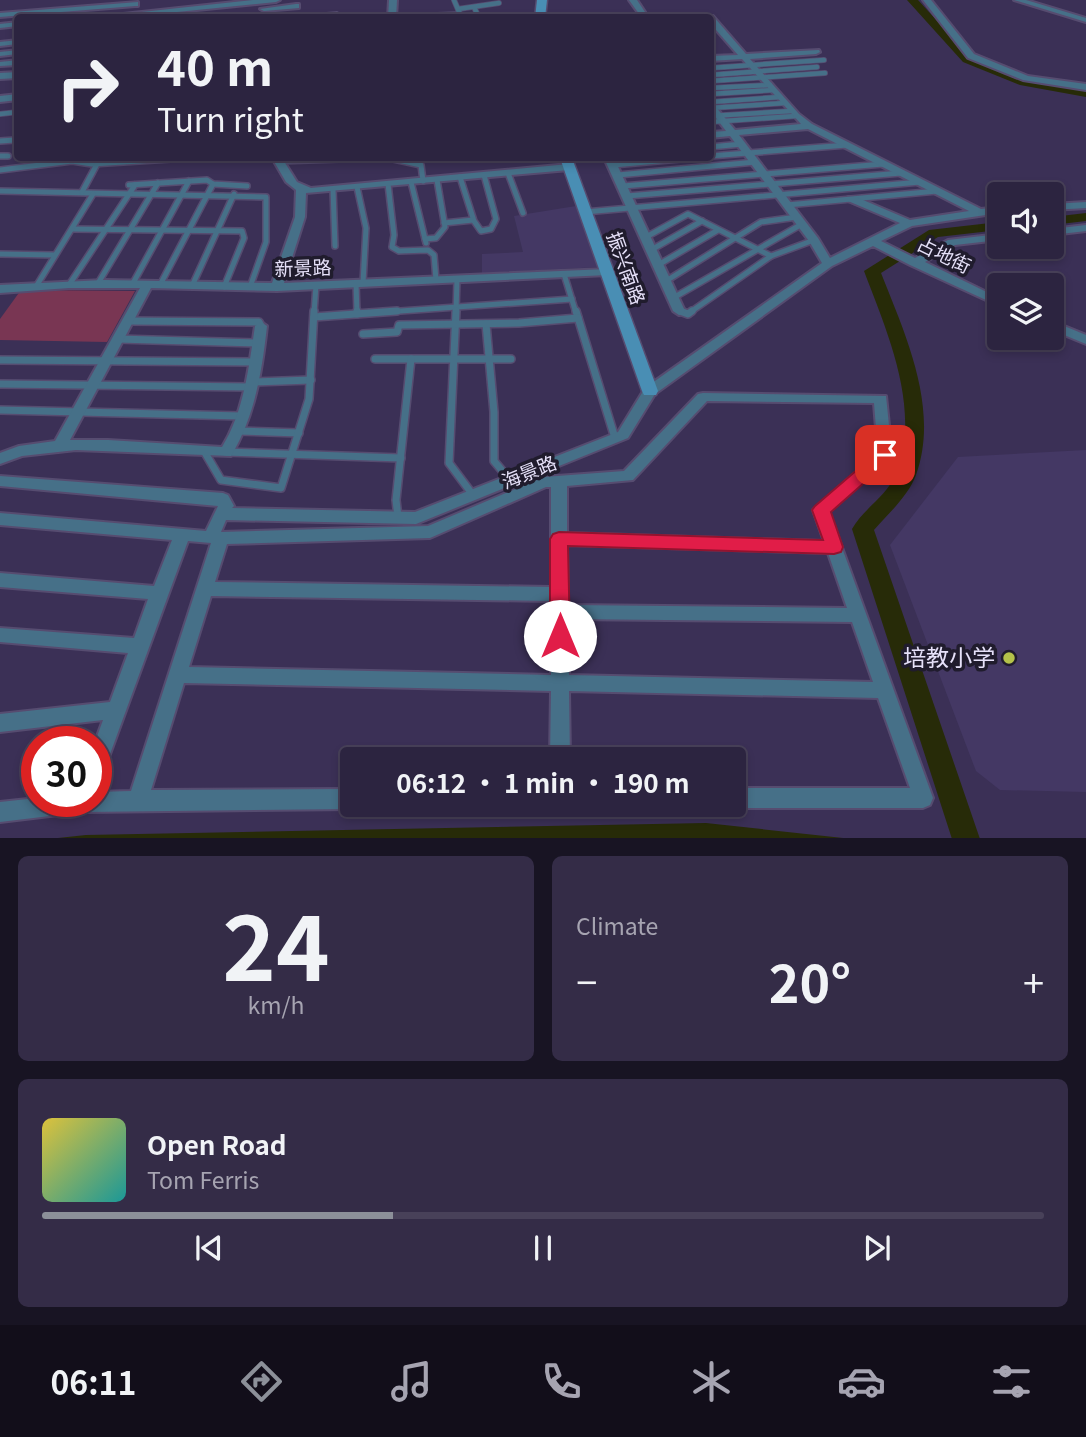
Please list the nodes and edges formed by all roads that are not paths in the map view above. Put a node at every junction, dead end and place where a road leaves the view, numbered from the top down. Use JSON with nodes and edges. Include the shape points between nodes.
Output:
{"nodes":[{"id":1,"x":176,"y":0,"type":"edge"},
{"id":2,"x":276,"y":0,"type":"edge"},
{"id":3,"x":454,"y":0,"type":"edge"},
{"id":4,"x":927,"y":0,"type":"edge"},
{"id":5,"x":1018,"y":0,"type":"edge"},
{"id":6,"x":164,"y":1,"type":"edge"},
{"id":7,"x":91,"y":2,"type":"edge"},
{"id":8,"x":139,"y":3,"type":"dead end"},
{"id":9,"x":296,"y":3,"type":"edge"},
{"id":10,"x":499,"y":3,"type":"dead end"},
{"id":11,"x":0,"y":7,"type":"edge"},
{"id":12,"x":474,"y":7,"type":"junction"},
{"id":13,"x":702,"y":8,"type":"dead end"},
{"id":14,"x":210,"y":10,"type":"edge"},
{"id":15,"x":141,"y":14,"type":"edge"},
{"id":16,"x":460,"y":14,"type":"edge"},
{"id":17,"x":477,"y":14,"type":"edge"},
{"id":18,"x":707,"y":14,"type":"edge"},
{"id":19,"x":0,"y":15,"type":"edge"},
{"id":20,"x":1086,"y":20,"type":"edge"},
{"id":21,"x":714,"y":22,"type":"edge"},
{"id":22,"x":814,"y":56,"type":"junction"},
{"id":23,"x":746,"y":57,"type":"junction"},
{"id":24,"x":714,"y":59,"type":"edge"},
{"id":25,"x":824,"y":60,"type":"dead end"},
{"id":26,"x":817,"y":67,"type":"junction"},
{"id":27,"x":714,"y":69,"type":"edge"},
{"id":28,"x":714,"y":76,"type":"edge"},
{"id":29,"x":714,"y":81,"type":"edge"},
{"id":30,"x":769,"y":84,"type":"junction"},
{"id":31,"x":1086,"y":87,"type":"edge"},
{"id":32,"x":714,"y":88,"type":"edge"},
{"id":33,"x":714,"y":93,"type":"edge"},
{"id":34,"x":714,"y":112,"type":"edge"},
{"id":35,"x":794,"y":113,"type":"junction"},
{"id":36,"x":809,"y":126,"type":"junction"},
{"id":37,"x":733,"y":133,"type":"junction"},
{"id":38,"x":714,"y":135,"type":"edge"},
{"id":39,"x":847,"y":145,"type":"junction"},
{"id":40,"x":714,"y":147,"type":"edge"},
{"id":41,"x":745,"y":148,"type":"junction"},
{"id":42,"x":714,"y":155,"type":"edge"},
{"id":43,"x":0,"y":156,"type":"edge"},
{"id":44,"x":8,"y":156,"type":"dead end"},
{"id":45,"x":109,"y":161,"type":"edge"},
{"id":46,"x":279,"y":161,"type":"edge"},
{"id":47,"x":403,"y":161,"type":"edge"},
{"id":48,"x":679,"y":161,"type":"edge"},
{"id":49,"x":568,"y":162,"type":"edge"},
{"id":50,"x":755,"y":162,"type":"junction"},
{"id":51,"x":97,"y":164,"type":"junction"},
{"id":52,"x":883,"y":164,"type":"junction"},
{"id":53,"x":0,"y":170,"type":"edge"},
{"id":54,"x":508,"y":173,"type":"junction"},
{"id":55,"x":901,"y":173,"type":"junction"},
{"id":56,"x":484,"y":175,"type":"junction"},
{"id":57,"x":618,"y":176,"type":"edge"},
{"id":58,"x":460,"y":177,"type":"junction"},
{"id":59,"x":767,"y":178,"type":"junction"},
{"id":60,"x":437,"y":180,"type":"junction"},
{"id":61,"x":189,"y":181,"type":"junction"},
{"id":62,"x":423,"y":181,"type":"junction"},
{"id":63,"x":411,"y":182,"type":"junction"},
{"id":64,"x":920,"y":182,"type":"junction"},
{"id":65,"x":158,"y":183,"type":"junction"},
{"id":66,"x":213,"y":184,"type":"junction"},
{"id":67,"x":388,"y":184,"type":"junction"},
{"id":68,"x":238,"y":186,"type":"junction"},
{"id":69,"x":247,"y":186,"type":"dead end"},
{"id":70,"x":357,"y":187,"type":"junction"},
{"id":71,"x":333,"y":189,"type":"junction"},
{"id":72,"x":0,"y":191,"type":"edge"},
{"id":73,"x":301,"y":191,"type":"junction"},
{"id":74,"x":937,"y":191,"type":"junction"},
{"id":75,"x":82,"y":192,"type":"junction"},
{"id":76,"x":93,"y":194,"type":"junction"},
{"id":77,"x":779,"y":194,"type":"junction"},
{"id":78,"x":128,"y":195,"type":"junction"},
{"id":79,"x":151,"y":195,"type":"junction"},
{"id":80,"x":181,"y":196,"type":"junction"},
{"id":81,"x":206,"y":196,"type":"junction"},
{"id":82,"x":233,"y":196,"type":"junction"},
{"id":83,"x":852,"y":199,"type":"junction"},
{"id":84,"x":787,"y":205,"type":"junction"},
{"id":85,"x":1086,"y":205,"type":"edge"},
{"id":86,"x":1064,"y":206,"type":"edge"},
{"id":87,"x":633,"y":208,"type":"junction"},
{"id":88,"x":987,"y":210,"type":"edge"},
{"id":89,"x":976,"y":211,"type":"junction"},
{"id":90,"x":585,"y":212,"type":"junction"},
{"id":91,"x":523,"y":213,"type":"dead end"},
{"id":92,"x":473,"y":219,"type":"junction"},
{"id":93,"x":702,"y":221,"type":"junction"},
{"id":94,"x":799,"y":221,"type":"junction"},
{"id":95,"x":444,"y":223,"type":"junction"},
{"id":96,"x":909,"y":223,"type":"junction"},
{"id":97,"x":1086,"y":228,"type":"edge"},
{"id":98,"x":72,"y":229,"type":"junction"},
{"id":99,"x":106,"y":229,"type":"junction"},
{"id":100,"x":131,"y":229,"type":"junction"},
{"id":101,"x":162,"y":229,"type":"junction"},
{"id":102,"x":189,"y":229,"type":"junction"},
{"id":103,"x":218,"y":230,"type":"junction"},
{"id":104,"x":718,"y":230,"type":"junction"},
{"id":105,"x":1064,"y":231,"type":"edge"},
{"id":106,"x":646,"y":237,"type":"junction"},
{"id":107,"x":735,"y":238,"type":"junction"},
{"id":108,"x":987,"y":238,"type":"edge"},
{"id":109,"x":425,"y":239,"type":"junction"},
{"id":110,"x":814,"y":240,"type":"junction"},
{"id":111,"x":872,"y":241,"type":"junction"},
{"id":112,"x":335,"y":246,"type":"dead end"},
{"id":113,"x":428,"y":250,"type":"junction"},
{"id":114,"x":651,"y":250,"type":"junction"},
{"id":115,"x":758,"y":250,"type":"junction"},
{"id":116,"x":0,"y":254,"type":"edge"},
{"id":117,"x":55,"y":255,"type":"junction"},
{"id":118,"x":771,"y":256,"type":"junction"},
{"id":119,"x":909,"y":260,"type":"junction"},
{"id":120,"x":828,"y":264,"type":"junction"},
{"id":121,"x":658,"y":265,"type":"junction"},
{"id":122,"x":607,"y":272,"type":"junction"},
{"id":123,"x":564,"y":274,"type":"junction"},
{"id":124,"x":457,"y":279,"type":"junction"},
{"id":125,"x":436,"y":280,"type":"junction"},
{"id":126,"x":666,"y":281,"type":"junction"},
{"id":127,"x":359,"y":283,"type":"junction"},
{"id":128,"x":37,"y":285,"type":"junction"},
{"id":129,"x":69,"y":285,"type":"junction"},
{"id":130,"x":97,"y":285,"type":"junction"},
{"id":131,"x":132,"y":285,"type":"junction"},
{"id":132,"x":154,"y":285,"type":"junction"},
{"id":133,"x":316,"y":285,"type":"junction"},
{"id":134,"x":192,"y":286,"type":"junction"},
{"id":135,"x":277,"y":286,"type":"junction"},
{"id":136,"x":224,"y":287,"type":"junction"},
{"id":137,"x":250,"y":287,"type":"junction"},
{"id":138,"x":0,"y":289,"type":"edge"},
{"id":139,"x":987,"y":296,"type":"edge"},
{"id":140,"x":673,"y":298,"type":"junction"},
{"id":141,"x":572,"y":299,"type":"junction"},
{"id":142,"x":456,"y":305,"type":"junction"},
{"id":143,"x":679,"y":311,"type":"joint"},
{"id":144,"x":357,"y":314,"type":"junction"},
{"id":145,"x":314,"y":317,"type":"junction"},
{"id":146,"x":578,"y":318,"type":"junction"},
{"id":147,"x":128,"y":321,"type":"junction"},
{"id":148,"x":455,"y":324,"type":"junction"},
{"id":149,"x":486,"y":324,"type":"junction"},
{"id":150,"x":261,"y":326,"type":"joint"},
{"id":151,"x":1064,"y":330,"type":"edge"},
{"id":152,"x":363,"y":334,"type":"dead end"},
{"id":153,"x":118,"y":340,"type":"junction"},
{"id":154,"x":1086,"y":340,"type":"edge"},
{"id":155,"x":259,"y":343,"type":"junction"},
{"id":156,"x":375,"y":359,"type":"dead end"},
{"id":157,"x":411,"y":359,"type":"junction"},
{"id":158,"x":454,"y":359,"type":"junction"},
{"id":159,"x":489,"y":359,"type":"junction"},
{"id":160,"x":511,"y":359,"type":"dead end"},
{"id":161,"x":0,"y":360,"type":"edge"},
{"id":162,"x":106,"y":361,"type":"junction"},
{"id":163,"x":256,"y":362,"type":"junction"},
{"id":164,"x":311,"y":380,"type":"junction"},
{"id":165,"x":0,"y":384,"type":"edge"},
{"id":166,"x":251,"y":384,"type":"junction"},
{"id":167,"x":93,"y":385,"type":"junction"},
{"id":168,"x":650,"y":391,"type":"junction"},
{"id":169,"x":0,"y":410,"type":"edge"},
{"id":170,"x":78,"y":412,"type":"junction"},
{"id":171,"x":241,"y":416,"type":"junction"},
{"id":172,"x":237,"y":431,"type":"junction"},
{"id":173,"x":299,"y":433,"type":"junction"},
{"id":174,"x":615,"y":438,"type":"junction"},
{"id":175,"x":60,"y":445,"type":"junction"},
{"id":176,"x":204,"y":451,"type":"junction"},
{"id":177,"x":226,"y":452,"type":"junction"},
{"id":178,"x":292,"y":454,"type":"junction"},
{"id":179,"x":401,"y":458,"type":"junction"},
{"id":180,"x":0,"y":459,"type":"edge"},
{"id":181,"x":510,"y":480,"type":"junction"},
{"id":182,"x":0,"y":481,"type":"edge"},
{"id":183,"x":559,"y":481,"type":"junction"},
{"id":184,"x":472,"y":495,"type":"junction"},
{"id":185,"x":221,"y":514,"type":"junction"},
{"id":186,"x":398,"y":517,"type":"junction"},
{"id":187,"x":0,"y":519,"type":"edge"},
{"id":188,"x":182,"y":535,"type":"junction"},
{"id":189,"x":216,"y":537,"type":"junction"},
{"id":190,"x":559,"y":539,"type":"junction"},
{"id":191,"x":834,"y":547,"type":"junction"},
{"id":192,"x":0,"y":580,"type":"edge"},
{"id":193,"x":205,"y":589,"type":"junction"},
{"id":194,"x":159,"y":593,"type":"junction"},
{"id":195,"x":559,"y":603,"type":"junction"},
{"id":196,"x":858,"y":615,"type":"junction"},
{"id":197,"x":0,"y":635,"type":"edge"},
{"id":198,"x":139,"y":646,"type":"junction"},
{"id":199,"x":177,"y":675,"type":"junction"},
{"id":200,"x":560,"y":684,"type":"junction"},
{"id":201,"x":885,"y":690,"type":"junction"},
{"id":202,"x":116,"y":710,"type":"junction"},
{"id":203,"x":0,"y":723,"type":"edge"},
{"id":204,"x":110,"y":726,"type":"edge"},
{"id":205,"x":560,"y":747,"type":"edge"},
{"id":206,"x":746,"y":798,"type":"edge"},
{"id":207,"x":340,"y":799,"type":"edge"},
{"id":208,"x":138,"y":800,"type":"junction"},
{"id":209,"x":112,"y":801,"type":"edge"},
{"id":210,"x":21,"y":809,"type":"edge"},
{"id":211,"x":0,"y":812,"type":"edge"}],
"edges":[{"from":1,"to":6,"type":"street"},
{"from":2,"to":14,"type":"street"},
{"from":3,"to":16,"type":"lane"},
{"from":4,"to":31,"type":"street","via":[[971,57],[1026,78]]},
{"from":5,"to":20,"type":"street"},
{"from":7,"to":8,"type":"street"},
{"from":7,"to":11,"type":"street"},
{"from":7,"to":19,"type":"street"},
{"from":9,"to":14,"type":"street"},
{"from":10,"to":12,"type":"lane"},
{"from":12,"to":16,"type":"lane"},
{"from":12,"to":17,"type":"lane"},
{"from":13,"to":18,"type":"street"},
{"from":14,"to":15,"type":"street"},
{"from":21,"to":23,"type":"street"},
{"from":22,"to":23,"type":"street"},
{"from":22,"to":25,"type":"lane"},
{"from":22,"to":26,"type":"lane"},
{"from":22,"to":30,"type":"lane"},
{"from":23,"to":24,"type":"street"},
{"from":23,"to":30,"type":"street"},
{"from":26,"to":30,"type":"lane"},
{"from":26,"to":30,"type":"lane","via":[[825,73]]},
{"from":27,"to":30,"type":"lane"},
{"from":28,"to":30,"type":"lane"},
{"from":29,"to":30,"type":"lane"},
{"from":30,"to":32,"type":"lane"},
{"from":30,"to":33,"type":"lane"},
{"from":30,"to":34,"type":"lane"},
{"from":30,"to":35,"type":"street"},
{"from":34,"to":35,"type":"lane"},
{"from":34,"to":37,"type":"street"},
{"from":35,"to":36,"type":"street"},
{"from":36,"to":37,"type":"street"},
{"from":36,"to":39,"type":"street"},
{"from":37,"to":38,"type":"street"},
{"from":37,"to":41,"type":"street"},
{"from":39,"to":41,"type":"lane"},
{"from":39,"to":52,"type":"street"},
{"from":40,"to":41,"type":"lane"},
{"from":41,"to":42,"type":"lane"},
{"from":41,"to":50,"type":"street"},
{"from":43,"to":44,"type":"lane"},
{"from":45,"to":51,"type":"lane"},
{"from":46,"to":73,"type":"street","via":[[293,186]]},
{"from":47,"to":62,"type":"lane","via":[[421,165]]},
{"from":48,"to":57,"type":"lane"},
{"from":49,"to":54,"type":"street"},
{"from":49,"to":90,"type":"street","name":"振兴南路"},
{"from":50,"to":57,"type":"lane"},
{"from":50,"to":59,"type":"street"},
{"from":51,"to":53,"type":"lane","via":[[72,161]]},
{"from":51,"to":75,"type":"lane"},
{"from":52,"to":55,"type":"street"},
{"from":52,"to":59,"type":"lane"},
{"from":54,"to":56,"type":"street"},
{"from":54,"to":91,"type":"lane"},
{"from":55,"to":59,"type":"lane"},
{"from":55,"to":64,"type":"street"},
{"from":56,"to":58,"type":"street"},
{"from":56,"to":92,"type":"lane","via":[[496,219],[491,229],[481,231]]},
{"from":57,"to":59,"type":"lane"},
{"from":57,"to":59,"type":"lane"},
{"from":57,"to":87,"type":"street"},
{"from":58,"to":60,"type":"street"},
{"from":58,"to":92,"type":"lane"},
{"from":59,"to":77,"type":"street"},
{"from":60,"to":62,"type":"street"},
{"from":60,"to":95,"type":"lane"},
{"from":61,"to":65,"type":"lane"},
{"from":61,"to":66,"type":"lane"},
{"from":61,"to":80,"type":"lane"},
{"from":62,"to":63,"type":"street"},
{"from":63,"to":67,"type":"street"},
{"from":63,"to":109,"type":"lane"},
{"from":64,"to":74,"type":"street"},
{"from":64,"to":77,"type":"lane"},
{"from":65,"to":78,"type":"lane","via":[[132,185]]},
{"from":65,"to":79,"type":"lane"},
{"from":66,"to":68,"type":"lane"},
{"from":66,"to":81,"type":"lane"},
{"from":67,"to":70,"type":"street"},
{"from":67,"to":113,"type":"lane","via":[[394,235],[391,247]]},
{"from":68,"to":69,"type":"lane"},
{"from":68,"to":82,"type":"lane"},
{"from":70,"to":71,"type":"street"},
{"from":70,"to":127,"type":"lane","via":[[366,228]]},
{"from":71,"to":73,"type":"street"},
{"from":71,"to":112,"type":"lane"},
{"from":72,"to":75,"type":"lane"},
{"from":73,"to":135,"type":"street","via":[[300,218]]},
{"from":74,"to":83,"type":"lane"},
{"from":74,"to":89,"type":"street"},
{"from":75,"to":76,"type":"lane"},
{"from":76,"to":78,"type":"lane"},
{"from":76,"to":98,"type":"lane"},
{"from":77,"to":84,"type":"street"},
{"from":77,"to":87,"type":"lane"},
{"from":78,"to":79,"type":"lane"},
{"from":78,"to":99,"type":"lane"},
{"from":79,"to":80,"type":"lane"},
{"from":79,"to":100,"type":"lane"},
{"from":80,"to":81,"type":"lane"},
{"from":80,"to":101,"type":"lane"},
{"from":81,"to":82,"type":"lane"},
{"from":81,"to":102,"type":"lane"},
{"from":82,"to":103,"type":"lane"},
{"from":82,"to":137,"type":"lane","via":[[266,197],[266,242]]},
{"from":83,"to":84,"type":"lane"},
{"from":83,"to":96,"type":"street"},
{"from":84,"to":94,"type":"street"},
{"from":85,"to":86,"type":"street"},
{"from":87,"to":90,"type":"lane"},
{"from":87,"to":106,"type":"street"},
{"from":88,"to":89,"type":"street","name":"海景路"},
{"from":89,"to":96,"type":"street","name":"海景路"},
{"from":90,"to":122,"type":"street","name":"振兴南路"},
{"from":92,"to":95,"type":"lane"},
{"from":93,"to":104,"type":"lane"},
{"from":93,"to":106,"type":"lane","via":[[688,214]]},
{"from":93,"to":114,"type":"lane"},
{"from":94,"to":107,"type":"lane","via":[[761,222]]},
{"from":94,"to":110,"type":"street"},
{"from":94,"to":115,"type":"lane"},
{"from":95,"to":109,"type":"lane","via":[[436,238]]},
{"from":96,"to":111,"type":"street","name":"海景路"},
{"from":97,"to":105,"type":"street"},
{"from":98,"to":99,"type":"lane"},
{"from":98,"to":117,"type":"lane"},
{"from":99,"to":100,"type":"lane"},
{"from":99,"to":129,"type":"lane"},
{"from":100,"to":101,"type":"lane"},
{"from":100,"to":130,"type":"lane"},
{"from":101,"to":102,"type":"lane"},
{"from":101,"to":131,"type":"lane"},
{"from":102,"to":103,"type":"lane"},
{"from":102,"to":132,"type":"lane"},
{"from":103,"to":134,"type":"lane"},
{"from":103,"to":136,"type":"lane","via":[[244,235]]},
{"from":104,"to":107,"type":"lane"},
{"from":104,"to":121,"type":"lane"},
{"from":106,"to":114,"type":"street"},
{"from":107,"to":115,"type":"lane"},
{"from":107,"to":126,"type":"lane"},
{"from":108,"to":119,"type":"street","via":[[952,242]]},
{"from":109,"to":113,"type":"lane"},
{"from":110,"to":118,"type":"lane"},
{"from":110,"to":120,"type":"street"},
{"from":111,"to":119,"type":"street","name":"占地街"},
{"from":111,"to":120,"type":"street","name":"海景路"},
{"from":113,"to":125,"type":"lane","via":[[434,255]]},
{"from":114,"to":121,"type":"street"},
{"from":115,"to":118,"type":"lane"},
{"from":115,"to":140,"type":"lane"},
{"from":116,"to":117,"type":"lane"},
{"from":117,"to":128,"type":"lane"},
{"from":118,"to":143,"type":"lane","via":[[688,314]]},
{"from":119,"to":139,"type":"street","name":"占地街"},
{"from":120,"to":168,"type":"street","name":"海景路"},
{"from":121,"to":126,"type":"street"},
{"from":122,"to":123,"type":"street","name":"新景路"},
{"from":122,"to":168,"type":"street","name":"振兴南路"},
{"from":123,"to":124,"type":"street","name":"新景路"},
{"from":123,"to":141,"type":"lane"},
{"from":124,"to":125,"type":"street","name":"新景路"},
{"from":124,"to":142,"type":"lane"},
{"from":125,"to":127,"type":"street","name":"新景路"},
{"from":126,"to":140,"type":"street"},
{"from":127,"to":133,"type":"street","name":"新景路"},
{"from":127,"to":144,"type":"lane"},
{"from":128,"to":129,"type":"street","name":"新景路"},
{"from":128,"to":138,"type":"street","name":"新景路"},
{"from":129,"to":130,"type":"street","name":"新景路"},
{"from":130,"to":131,"type":"street","name":"新景路"},
{"from":131,"to":132,"type":"street","name":"新景路"},
{"from":132,"to":134,"type":"street","name":"新景路"},
{"from":132,"to":147,"type":"street"},
{"from":133,"to":135,"type":"street","name":"新景路"},
{"from":133,"to":145,"type":"lane"},
{"from":134,"to":136,"type":"street","name":"新景路"},
{"from":135,"to":137,"type":"street","name":"新景路"},
{"from":136,"to":137,"type":"street","name":"新景路"},
{"from":140,"to":143,"type":"street"},
{"from":141,"to":142,"type":"lane"},
{"from":141,"to":146,"type":"lane"},
{"from":142,"to":144,"type":"lane"},
{"from":142,"to":148,"type":"lane"},
{"from":144,"to":145,"type":"lane"},
{"from":145,"to":164,"type":"lane"},
{"from":146,"to":149,"type":"lane"},
{"from":146,"to":174,"type":"lane"},
{"from":147,"to":150,"type":"lane","via":[[259,322]]},
{"from":147,"to":153,"type":"street"},
{"from":148,"to":149,"type":"lane"},
{"from":148,"to":152,"type":"lane","via":[[399,325],[397,332]]},
{"from":148,"to":158,"type":"lane"},
{"from":149,"to":159,"type":"lane"},
{"from":150,"to":155,"type":"street"},
{"from":151,"to":154,"type":"street"},
{"from":153,"to":155,"type":"lane"},
{"from":153,"to":162,"type":"street"},
{"from":155,"to":163,"type":"street"},
{"from":156,"to":157,"type":"lane"},
{"from":157,"to":158,"type":"lane"},
{"from":157,"to":179,"type":"lane"},
{"from":158,"to":159,"type":"lane"},
{"from":158,"to":184,"type":"lane","via":[[449,463]]},
{"from":159,"to":160,"type":"lane"},
{"from":159,"to":181,"type":"lane","via":[[494,461]]},
{"from":161,"to":162,"type":"lane"},
{"from":162,"to":163,"type":"lane"},
{"from":162,"to":167,"type":"street"},
{"from":163,"to":166,"type":"street"},
{"from":164,"to":166,"type":"lane"},
{"from":164,"to":173,"type":"lane"},
{"from":165,"to":167,"type":"lane"},
{"from":166,"to":167,"type":"lane"},
{"from":166,"to":171,"type":"street"},
{"from":167,"to":170,"type":"street"},
{"from":168,"to":174,"type":"street","name":"海景路","via":[[622,435]]},
{"from":169,"to":170,"type":"lane"},
{"from":170,"to":171,"type":"lane"},
{"from":170,"to":175,"type":"street"},
{"from":171,"to":172,"type":"street"},
{"from":172,"to":173,"type":"lane"},
{"from":172,"to":177,"type":"street"},
{"from":173,"to":178,"type":"lane"},
{"from":174,"to":181,"type":"street","name":"海景路"},
{"from":175,"to":176,"type":"street"},
{"from":175,"to":180,"type":"street","via":[[13,451]]},
{"from":176,"to":177,"type":"street"},
{"from":176,"to":178,"type":"lane","via":[[221,480],[281,488]]},
{"from":177,"to":178,"type":"lane"},
{"from":178,"to":179,"type":"lane"},
{"from":179,"to":186,"type":"lane"},
{"from":181,"to":184,"type":"street","name":"海景路"},
{"from":182,"to":185,"type":"street","via":[[223,499],[226,506]]},
{"from":183,"to":189,"type":"street","via":[[544,482],[430,533]]},
{"from":183,"to":190,"type":"street"},
{"from":183,"to":191,"type":"street","via":[[628,476],[703,397],[881,399],[885,455],[821,510]]},
{"from":184,"to":186,"type":"street","name":"海景路","via":[[416,518]]},
{"from":185,"to":186,"type":"street","name":"海景路"},
{"from":185,"to":189,"type":"street"},
{"from":187,"to":188,"type":"street"},
{"from":188,"to":189,"type":"street"},
{"from":188,"to":194,"type":"street"},
{"from":189,"to":193,"type":"street"},
{"from":190,"to":191,"type":"street"},
{"from":190,"to":195,"type":"street"},
{"from":191,"to":196,"type":"street"},
{"from":192,"to":194,"type":"street"},
{"from":193,"to":195,"type":"street"},
{"from":193,"to":199,"type":"street"},
{"from":194,"to":198,"type":"street"},
{"from":195,"to":196,"type":"street"},
{"from":195,"to":200,"type":"street"},
{"from":196,"to":201,"type":"street"},
{"from":197,"to":198,"type":"street"},
{"from":198,"to":202,"type":"street"},
{"from":199,"to":200,"type":"street"},
{"from":199,"to":208,"type":"street"},
{"from":200,"to":201,"type":"street"},
{"from":200,"to":205,"type":"street"},
{"from":201,"to":206,"type":"street","via":[[923,798]]},
{"from":202,"to":203,"type":"street"},
{"from":202,"to":204,"type":"street"},
{"from":207,"to":208,"type":"street"},
{"from":208,"to":209,"type":"street"},
{"from":210,"to":211,"type":"street"}]}
